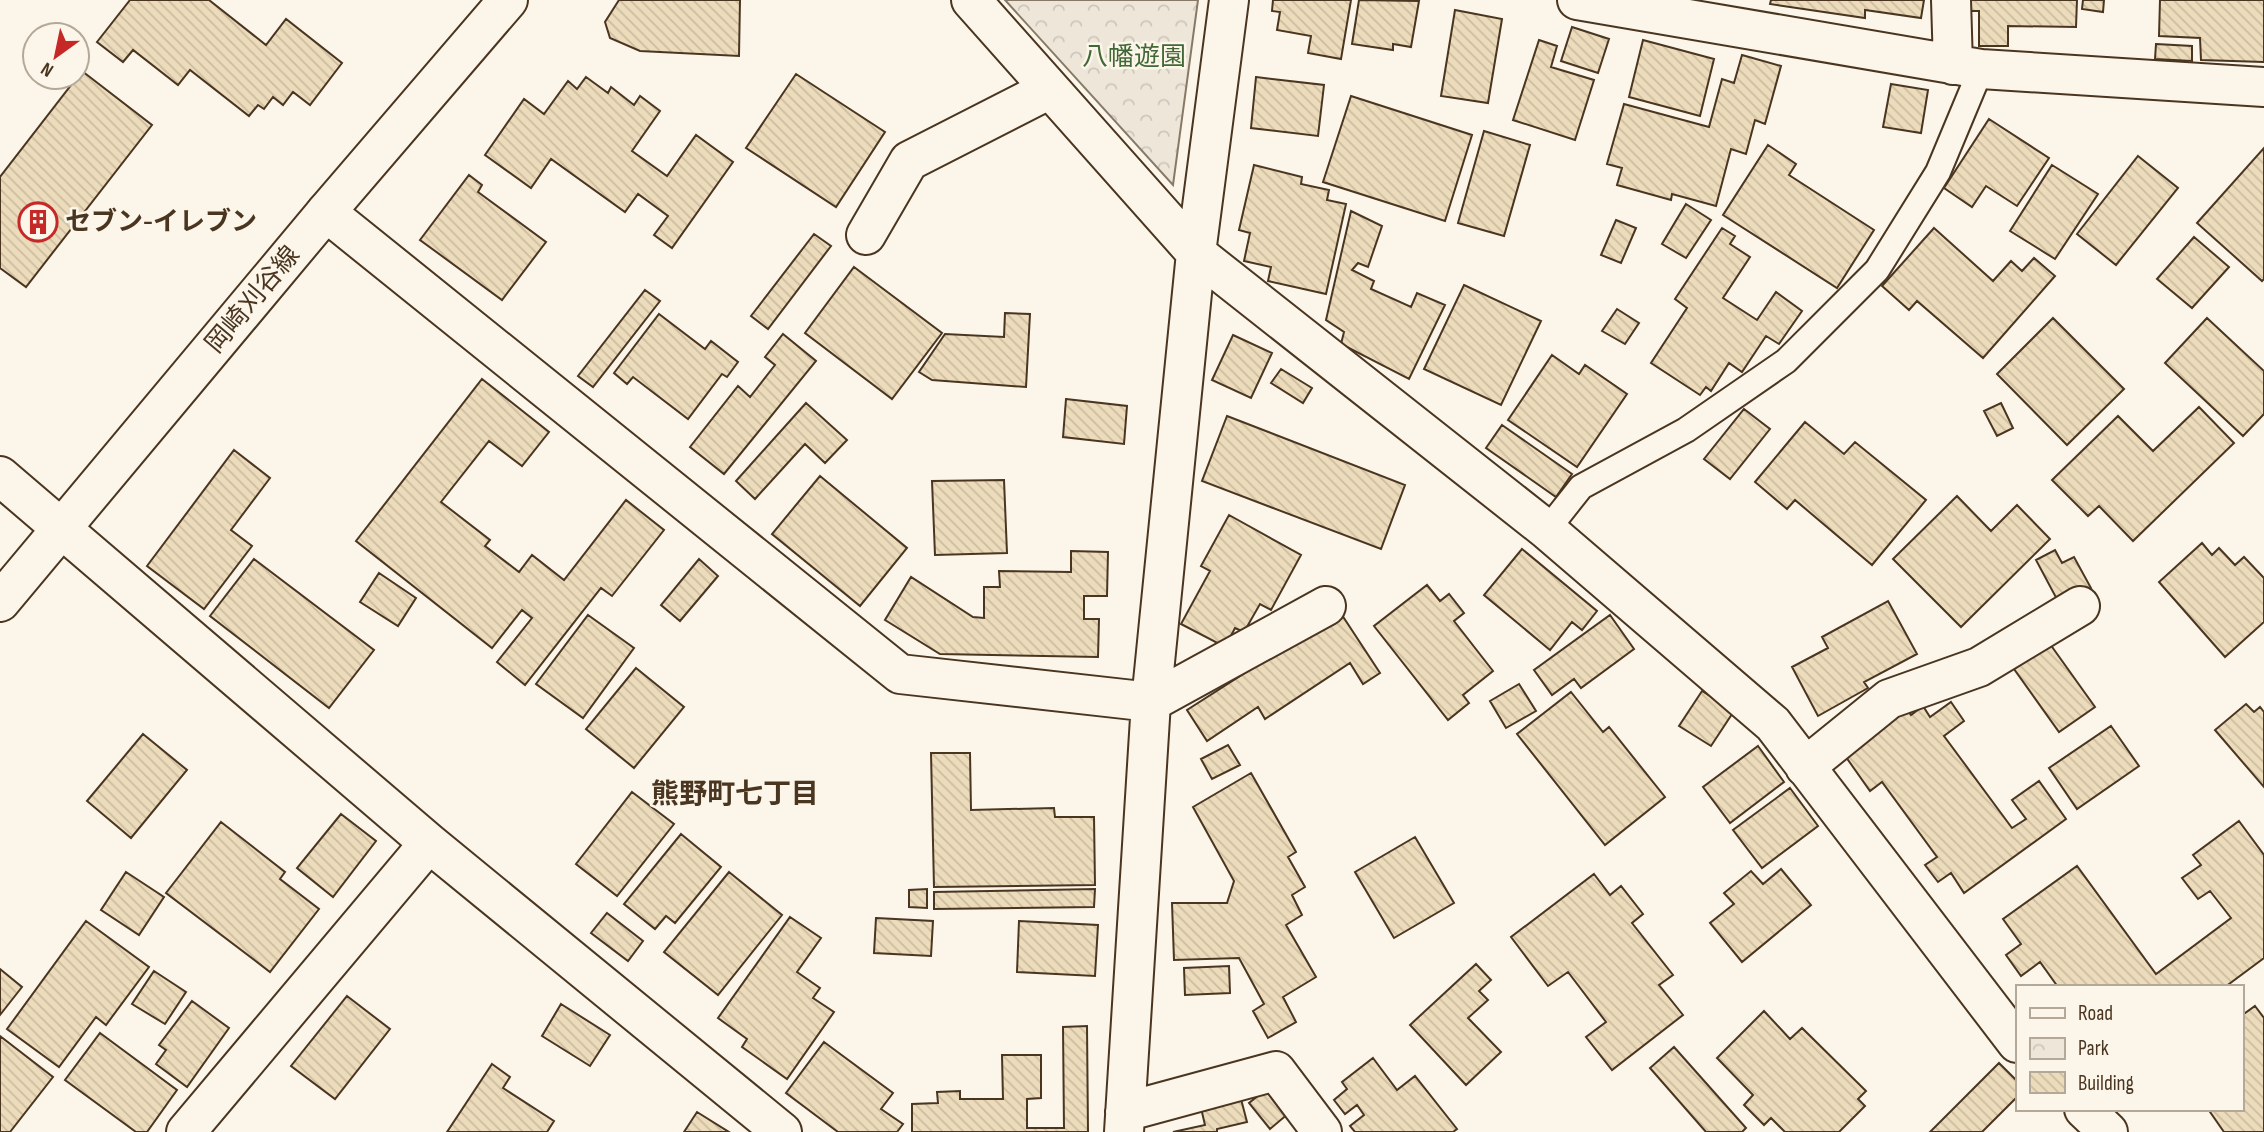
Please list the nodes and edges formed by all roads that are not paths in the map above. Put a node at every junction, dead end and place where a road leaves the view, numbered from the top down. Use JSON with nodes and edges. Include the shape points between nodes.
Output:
{"nodes":[{"id":1,"x":508,"y":0,"type":"edge"},
{"id":2,"x":971,"y":0,"type":"edge"},
{"id":3,"x":1229,"y":0,"type":"edge"},
{"id":4,"x":1577,"y":0,"type":"edge"},
{"id":5,"x":1951,"y":0,"type":"edge"},
{"id":6,"x":1967,"y":67,"type":"junction"},
{"id":7,"x":2264,"y":87,"type":"edge"},
{"id":8,"x":1050,"y":89,"type":"junction"},
{"id":9,"x":326,"y":212,"type":"junction"},
{"id":10,"x":866,"y":235,"type":"dead end"},
{"id":11,"x":1196,"y":253,"type":"junction"},
{"id":12,"x":0,"y":477,"type":"edge"},
{"id":13,"x":61,"y":529,"type":"junction"},
{"id":14,"x":1547,"y":530,"type":"junction"},
{"id":15,"x":0,"y":602,"type":"edge"},
{"id":16,"x":1326,"y":606,"type":"dead end"},
{"id":17,"x":2080,"y":606,"type":"dead end"},
{"id":18,"x":1151,"y":702,"type":"junction"},
{"id":19,"x":1805,"y":767,"type":"junction"},
{"id":20,"x":429,"y":843,"type":"junction"},
{"id":21,"x":2016,"y":1042,"type":"edge"},
{"id":22,"x":2086,"y":1111,"type":"edge"},
{"id":23,"x":1125,"y":1122,"type":"edge"},
{"id":24,"x":186,"y":1132,"type":"edge"},
{"id":25,"x":782,"y":1132,"type":"edge"},
{"id":26,"x":1322,"y":1132,"type":"edge"},
{"id":27,"x":2108,"y":1132,"type":"edge"}],
"edges":[{"from":1,"to":9,"type":"street","name":"岡崎刈谷線"},
{"from":2,"to":8,"type":"street"},
{"from":3,"to":11,"type":"street"},
{"from":4,"to":6,"type":"street"},
{"from":5,"to":6,"type":"street"},
{"from":6,"to":7,"type":"street"},
{"from":6,"to":14,"type":"lane","via":[[1938,172],[1877,270],[1786,361],[1686,430],[1581,487]]},
{"from":8,"to":10,"type":"street","via":[[909,160]]},
{"from":8,"to":11,"type":"street"},
{"from":9,"to":13,"type":"street","name":"岡崎刈谷線"},
{"from":9,"to":18,"type":"street","via":[[900,674]]},
{"from":11,"to":14,"type":"street"},
{"from":11,"to":18,"type":"street"},
{"from":12,"to":13,"type":"street"},
{"from":13,"to":15,"type":"street","name":"岡崎刈谷線"},
{"from":13,"to":20,"type":"street"},
{"from":14,"to":19,"type":"street","via":[[1773,724]]},
{"from":16,"to":18,"type":"street"},
{"from":17,"to":19,"type":"street","via":[[1979,667],[1889,699]]},
{"from":18,"to":23,"type":"street"},
{"from":19,"to":21,"type":"street"},
{"from":20,"to":24,"type":"street"},
{"from":20,"to":25,"type":"street"},
{"from":22,"to":27,"type":"street"},
{"from":23,"to":26,"type":"street","via":[[1276,1071]]}]}
